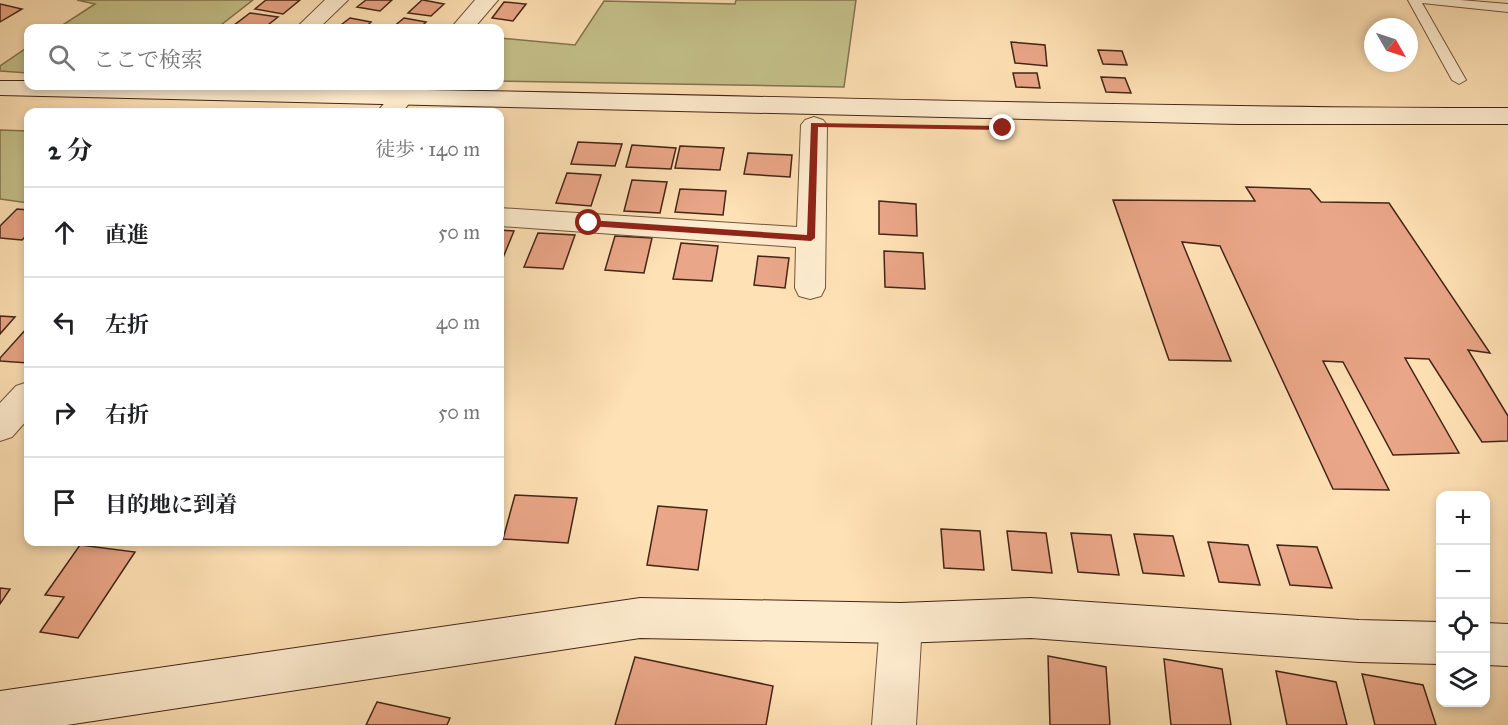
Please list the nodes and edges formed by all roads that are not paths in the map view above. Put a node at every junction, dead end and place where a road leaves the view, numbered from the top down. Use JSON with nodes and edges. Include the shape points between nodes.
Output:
{"nodes":[{"id":1,"x":337,"y":0,"type":"edge"},
{"id":2,"x":487,"y":0,"type":"edge"},
{"id":3,"x":1414,"y":0,"type":"edge"},
{"id":4,"x":1422,"y":0,"type":"edge"},
{"id":5,"x":1508,"y":8,"type":"edge"},
{"id":6,"x":311,"y":24,"type":"edge"},
{"id":7,"x":466,"y":24,"type":"edge"},
{"id":8,"x":1459,"y":80,"type":"dead end"},
{"id":9,"x":0,"y":88,"type":"edge"},
{"id":10,"x":24,"y":88,"type":"edge"},
{"id":11,"x":261,"y":90,"type":"edge"},
{"id":12,"x":401,"y":98,"type":"edge"},
{"id":13,"x":0,"y":107,"type":"edge"},
{"id":14,"x":51,"y":108,"type":"edge"},
{"id":15,"x":1508,"y":116,"type":"edge"},
{"id":16,"x":504,"y":119,"type":"edge"},
{"id":17,"x":814,"y":125,"type":"junction"},
{"id":18,"x":1508,"y":131,"type":"edge"},
{"id":19,"x":504,"y":217,"type":"edge"},
{"id":20,"x":811,"y":238,"type":"junction"},
{"id":21,"x":810,"y":288,"type":"dead end"},
{"id":22,"x":24,"y":400,"type":"edge"},
{"id":23,"x":0,"y":427,"type":"edge"},
{"id":24,"x":901,"y":622,"type":"junction"},
{"id":25,"x":1436,"y":643,"type":"edge"},
{"id":26,"x":1490,"y":644,"type":"edge"},
{"id":27,"x":1508,"y":645,"type":"edge"},
{"id":28,"x":0,"y":714,"type":"edge"},
{"id":29,"x":894,"y":725,"type":"edge"}],
"edges":[{"from":1,"to":6,"type":"street"},
{"from":2,"to":7,"type":"street"},
{"from":3,"to":8,"type":"lane"},
{"from":4,"to":5,"type":"lane"},
{"from":9,"to":10,"type":"street"},
{"from":11,"to":12,"type":"street"},
{"from":12,"to":15,"type":"street","via":[[1238,116]]},
{"from":13,"to":14,"type":"street"},
{"from":16,"to":17,"type":"street"},
{"from":17,"to":18,"type":"street","via":[[1239,132]]},
{"from":17,"to":20,"type":"street"},
{"from":19,"to":20,"type":"street"},
{"from":20,"to":21,"type":"street"},
{"from":22,"to":23,"type":"street"},
{"from":24,"to":25,"type":"street","via":[[1031,618]]},
{"from":24,"to":28,"type":"street","via":[[640,618]]},
{"from":24,"to":29,"type":"street"},
{"from":26,"to":27,"type":"street"}]}
